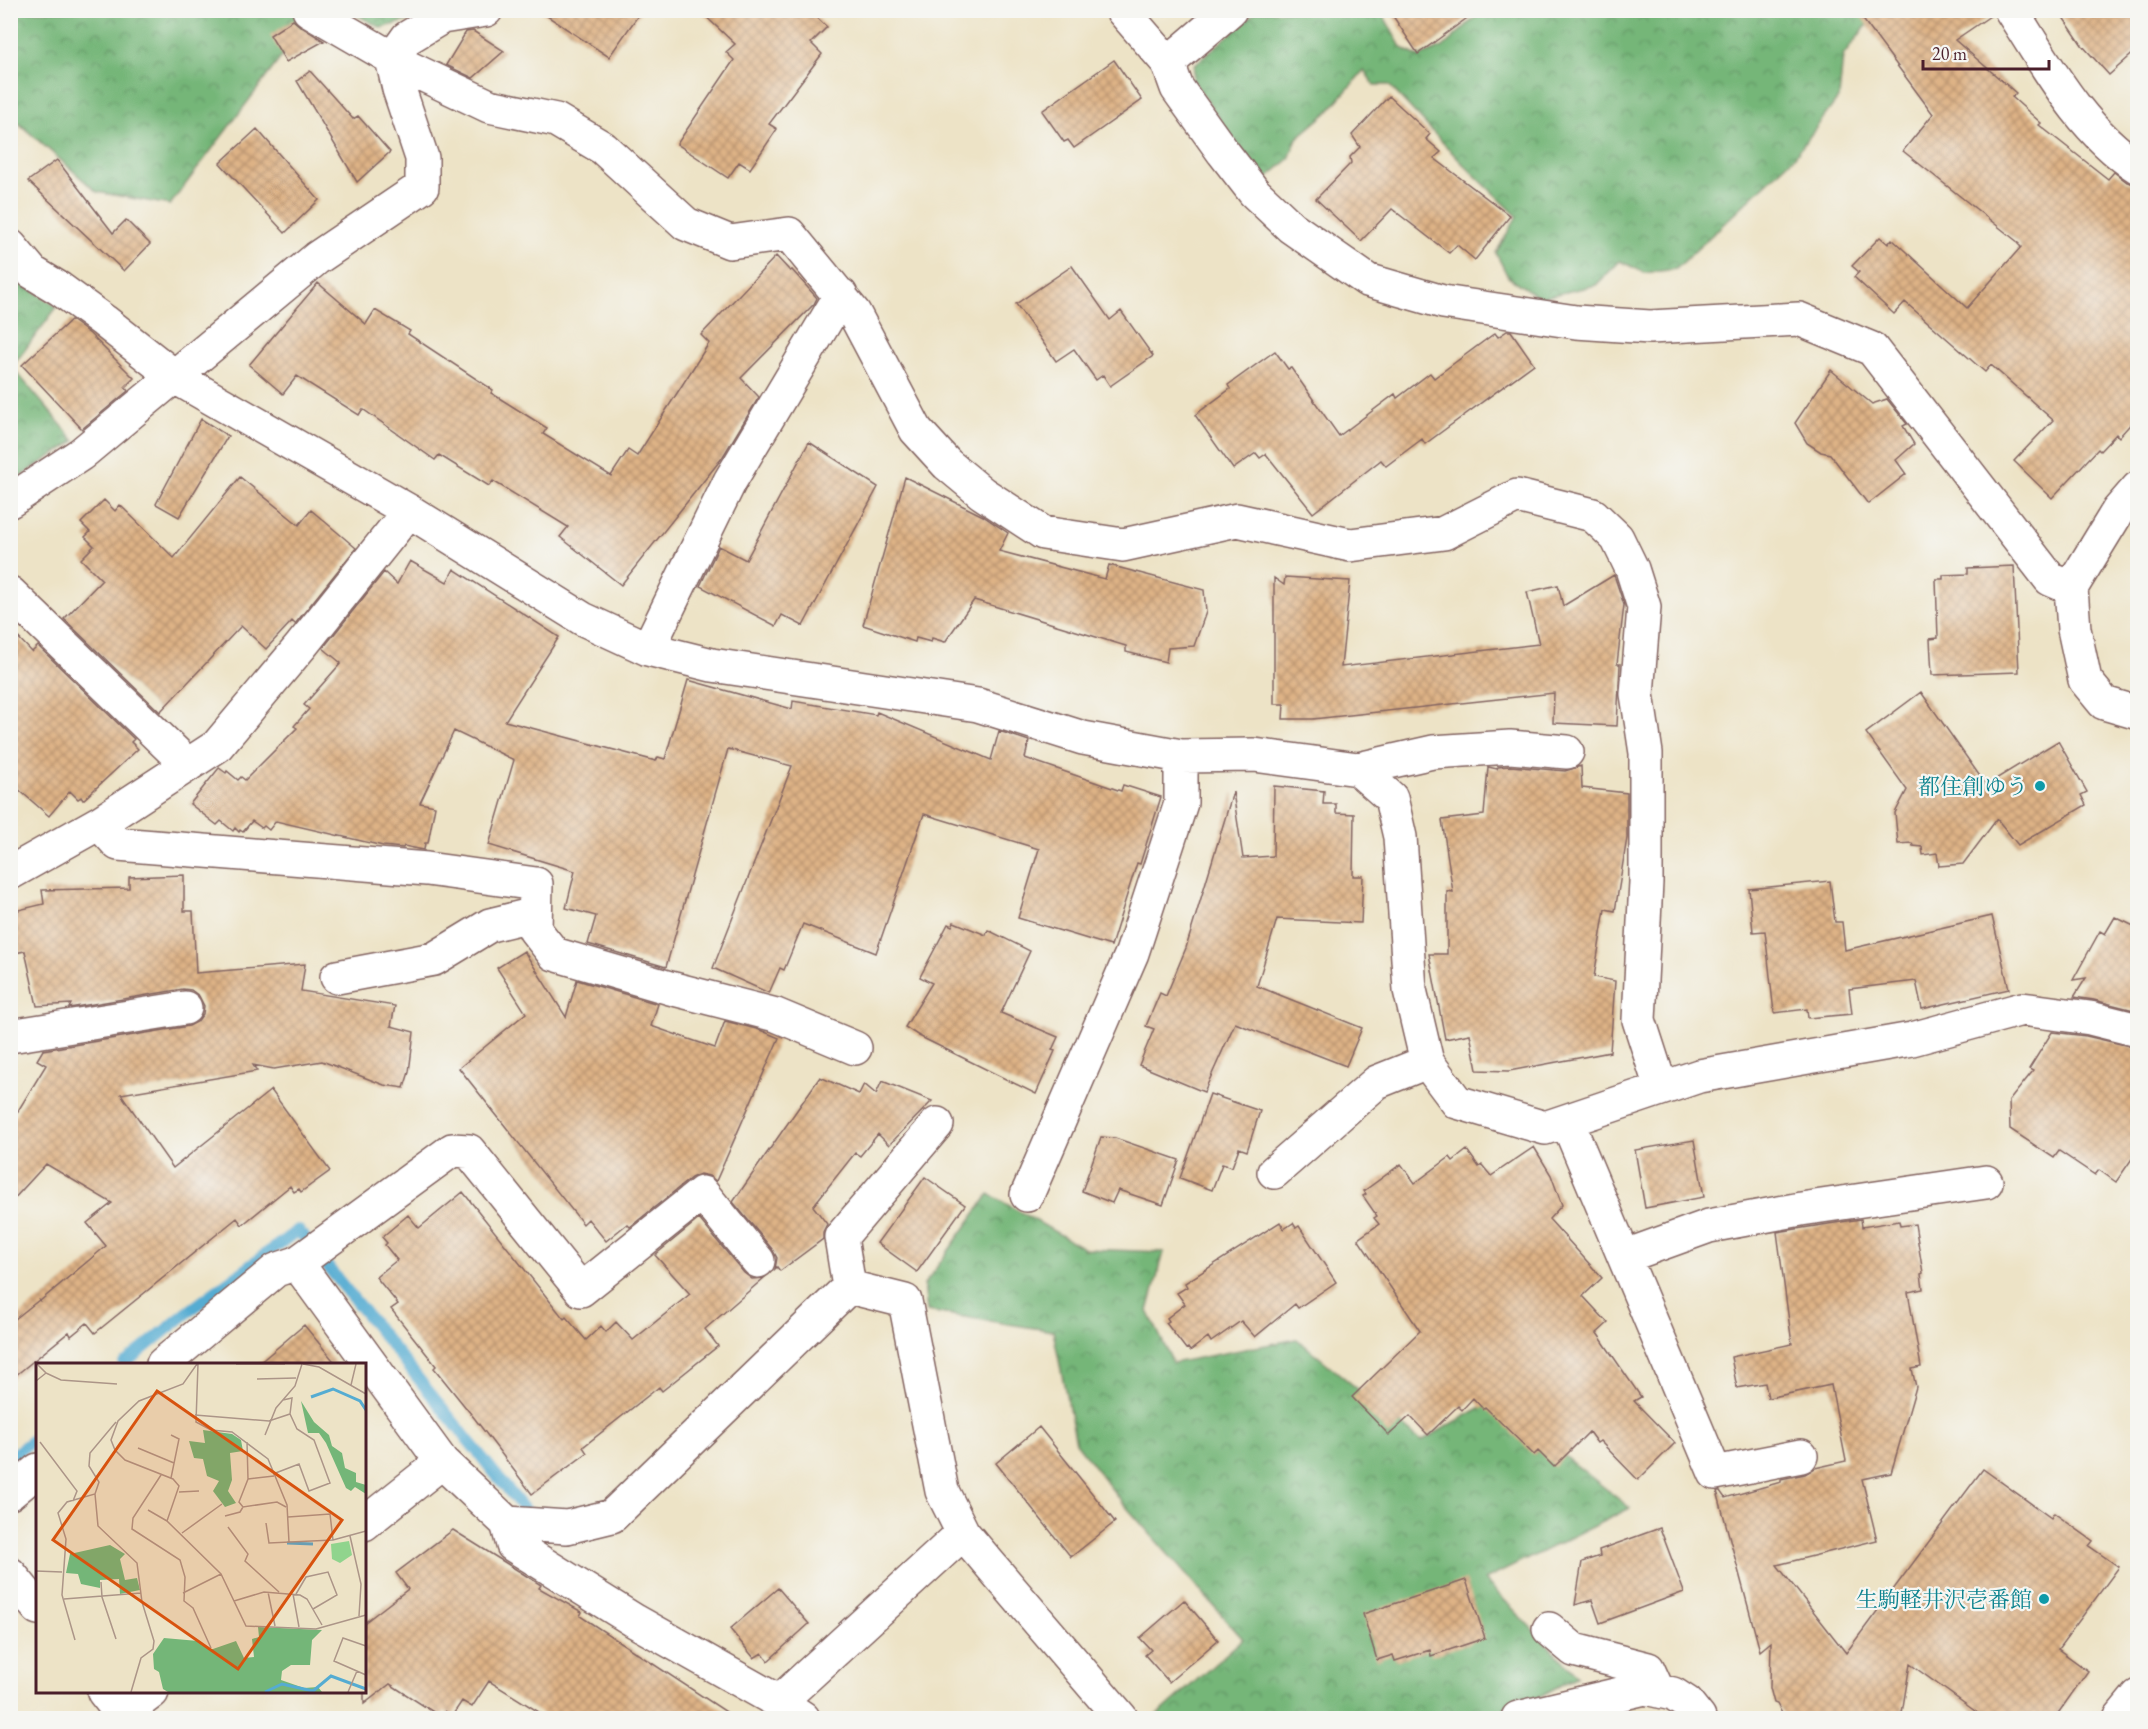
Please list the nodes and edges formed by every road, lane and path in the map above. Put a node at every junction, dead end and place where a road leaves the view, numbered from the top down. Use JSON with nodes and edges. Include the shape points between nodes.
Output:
{"nodes":[{"id":1,"x":486,"y":10,"type":"edge"},
{"id":2,"x":1122,"y":10,"type":"edge"},
{"id":3,"x":1230,"y":10,"type":"edge"},
{"id":4,"x":2011,"y":10,"type":"edge"},
{"id":5,"x":319,"y":16,"type":"edge"},
{"id":6,"x":392,"y":59,"type":"junction"},
{"id":7,"x":1168,"y":63,"type":"junction"},
{"id":8,"x":2138,"y":167,"type":"edge"},
{"id":9,"x":10,"y":246,"type":"edge"},
{"id":10,"x":841,"y":295,"type":"junction"},
{"id":11,"x":175,"y":377,"type":"junction"},
{"id":12,"x":2138,"y":488,"type":"edge"},
{"id":13,"x":10,"y":501,"type":"edge"},
{"id":14,"x":409,"y":511,"type":"junction"},
{"id":15,"x":2071,"y":588,"type":"junction"},
{"id":16,"x":10,"y":593,"type":"edge"},
{"id":17,"x":648,"y":649,"type":"junction"},
{"id":18,"x":2138,"y":713,"type":"edge"},
{"id":19,"x":1567,"y":752,"type":"dead end"},
{"id":20,"x":1181,"y":756,"type":"junction"},
{"id":21,"x":188,"y":765,"type":"junction"},
{"id":22,"x":1358,"y":769,"type":"junction"},
{"id":23,"x":99,"y":823,"type":"junction"},
{"id":24,"x":10,"y":873,"type":"edge"},
{"id":25,"x":535,"y":914,"type":"junction"},
{"id":26,"x":337,"y":977,"type":"dead end"},
{"id":27,"x":185,"y":1008,"type":"dead end"},
{"id":28,"x":2138,"y":1030,"type":"edge"},
{"id":29,"x":10,"y":1036,"type":"edge"},
{"id":30,"x":855,"y":1048,"type":"dead end"},
{"id":31,"x":1427,"y":1062,"type":"junction"},
{"id":32,"x":1661,"y":1088,"type":"junction"},
{"id":33,"x":1567,"y":1121,"type":"junction"},
{"id":34,"x":937,"y":1124,"type":"dead end"},
{"id":35,"x":1274,"y":1172,"type":"dead end"},
{"id":36,"x":1986,"y":1182,"type":"dead end"},
{"id":37,"x":1027,"y":1195,"type":"dead end"},
{"id":38,"x":1626,"y":1256,"type":"junction"},
{"id":39,"x":758,"y":1261,"type":"dead end"},
{"id":40,"x":297,"y":1263,"type":"junction"},
{"id":41,"x":849,"y":1287,"type":"junction"},
{"id":42,"x":165,"y":1363,"type":"edge"},
{"id":43,"x":1801,"y":1456,"type":"dead end"},
{"id":44,"x":442,"y":1462,"type":"junction"},
{"id":45,"x":36,"y":1472,"type":"edge"},
{"id":46,"x":10,"y":1493,"type":"edge"},
{"id":47,"x":366,"y":1522,"type":"edge"},
{"id":48,"x":507,"y":1523,"type":"junction"},
{"id":49,"x":963,"y":1533,"type":"junction"},
{"id":50,"x":10,"y":1574,"type":"edge"},
{"id":51,"x":36,"y":1606,"type":"edge"},
{"id":52,"x":1549,"y":1629,"type":"dead end"},
{"id":53,"x":1658,"y":1691,"type":"junction"},
{"id":54,"x":105,"y":1693,"type":"edge"},
{"id":55,"x":151,"y":1693,"type":"edge"},
{"id":56,"x":2138,"y":1696,"type":"edge"},
{"id":57,"x":792,"y":1713,"type":"edge"},
{"id":58,"x":1121,"y":1719,"type":"edge"},
{"id":59,"x":1518,"y":1719,"type":"edge"},
{"id":60,"x":1699,"y":1719,"type":"edge"},
{"id":61,"x":2121,"y":1719,"type":"edge"}],
"edges":[{"from":1,"to":6,"type":"street","via":[[441,17],[407,38]]},
{"from":2,"to":7,"type":"street"},
{"from":3,"to":7,"type":"street"},
{"from":4,"to":8,"type":"street","via":[[2050,73],[2088,121],[2118,154]]},
{"from":5,"to":6,"type":"street"},
{"from":6,"to":10,"type":"street","via":[[489,106],[556,120],[603,148],[686,224],[730,242],[789,234]]},
{"from":6,"to":11,"type":"street","via":[[422,158],[422,187],[317,258]]},
{"from":7,"to":15,"type":"street","via":[[1177,88],[1254,192],[1291,227],[1367,280],[1443,302],[1576,322],[1650,327],[1799,319],[1872,349],[2050,579]]},
{"from":9,"to":11,"type":"street","via":[[32,272],[104,321]]},
{"from":10,"to":17,"type":"street","via":[[730,481]]},
{"from":10,"to":32,"type":"street","via":[[854,312],[916,430],[947,464],[982,493],[1043,533],[1123,545],[1237,520],[1350,545],[1444,533],[1517,496],[1593,515],[1617,538],[1644,607],[1637,693],[1646,753],[1640,1020]]},
{"from":11,"to":13,"type":"street","via":[[81,454]]},
{"from":11,"to":14,"type":"street"},
{"from":12,"to":15,"type":"street","via":[[2118,511]]},
{"from":14,"to":17,"type":"street","via":[[583,619]]},
{"from":14,"to":21,"type":"street","via":[[217,746]]},
{"from":15,"to":18,"type":"street","via":[[2074,629],[2085,680],[2104,703]]},
{"from":16,"to":21,"type":"street"},
{"from":17,"to":20,"type":"street","via":[[733,669],[978,705],[1083,738]]},
{"from":19,"to":22,"type":"street","via":[[1510,747],[1433,752]]},
{"from":20,"to":22,"type":"street","via":[[1254,755]]},
{"from":20,"to":37,"type":"street","via":[[1180,803],[1132,953]]},
{"from":21,"to":23,"type":"street"},
{"from":22,"to":31,"type":"street","via":[[1391,798],[1400,837],[1410,990]]},
{"from":23,"to":24,"type":"street"},
{"from":23,"to":25,"type":"street","via":[[118,844],[427,869],[536,884]]},
{"from":25,"to":26,"type":"street","via":[[490,926],[434,959]]},
{"from":25,"to":30,"type":"street","via":[[535,930],[554,954],[776,1015]]},
{"from":27,"to":29,"type":"street"},
{"from":28,"to":32,"type":"street","via":[[2090,1018],[2022,1009],[1912,1039],[1700,1076]]},
{"from":31,"to":33,"type":"street","via":[[1457,1102],[1545,1128]]},
{"from":31,"to":35,"type":"street","via":[[1377,1082]]},
{"from":32,"to":33,"type":"street"},
{"from":33,"to":38,"type":"street"},
{"from":34,"to":41,"type":"street","via":[[841,1237]]},
{"from":36,"to":38,"type":"street","via":[[1709,1226]]},
{"from":38,"to":43,"type":"street","via":[[1715,1473]]},
{"from":39,"to":40,"type":"street","via":[[702,1193],[581,1290],[469,1151],[452,1150]]},
{"from":40,"to":42,"type":"street","via":[[276,1270]]},
{"from":40,"to":44,"type":"street"},
{"from":41,"to":48,"type":"street","via":[[612,1516],[567,1527]]},
{"from":41,"to":49,"type":"street","via":[[905,1301],[942,1491]]},
{"from":44,"to":47,"type":"street"},
{"from":44,"to":48,"type":"street"},
{"from":45,"to":46,"type":"street"},
{"from":48,"to":57,"type":"street","via":[[513,1545]]},
{"from":49,"to":57,"type":"street"},
{"from":49,"to":58,"type":"street"},
{"from":50,"to":51,"type":"street"},
{"from":52,"to":53,"type":"street","via":[[1574,1650],[1648,1669]]},
{"from":53,"to":59,"type":"street","via":[[1645,1688]]},
{"from":53,"to":60,"type":"street","via":[[1687,1703]]},
{"from":54,"to":55,"type":"street","via":[[119,1711],[128,1710]]},
{"from":56,"to":61,"type":"street"}]}
